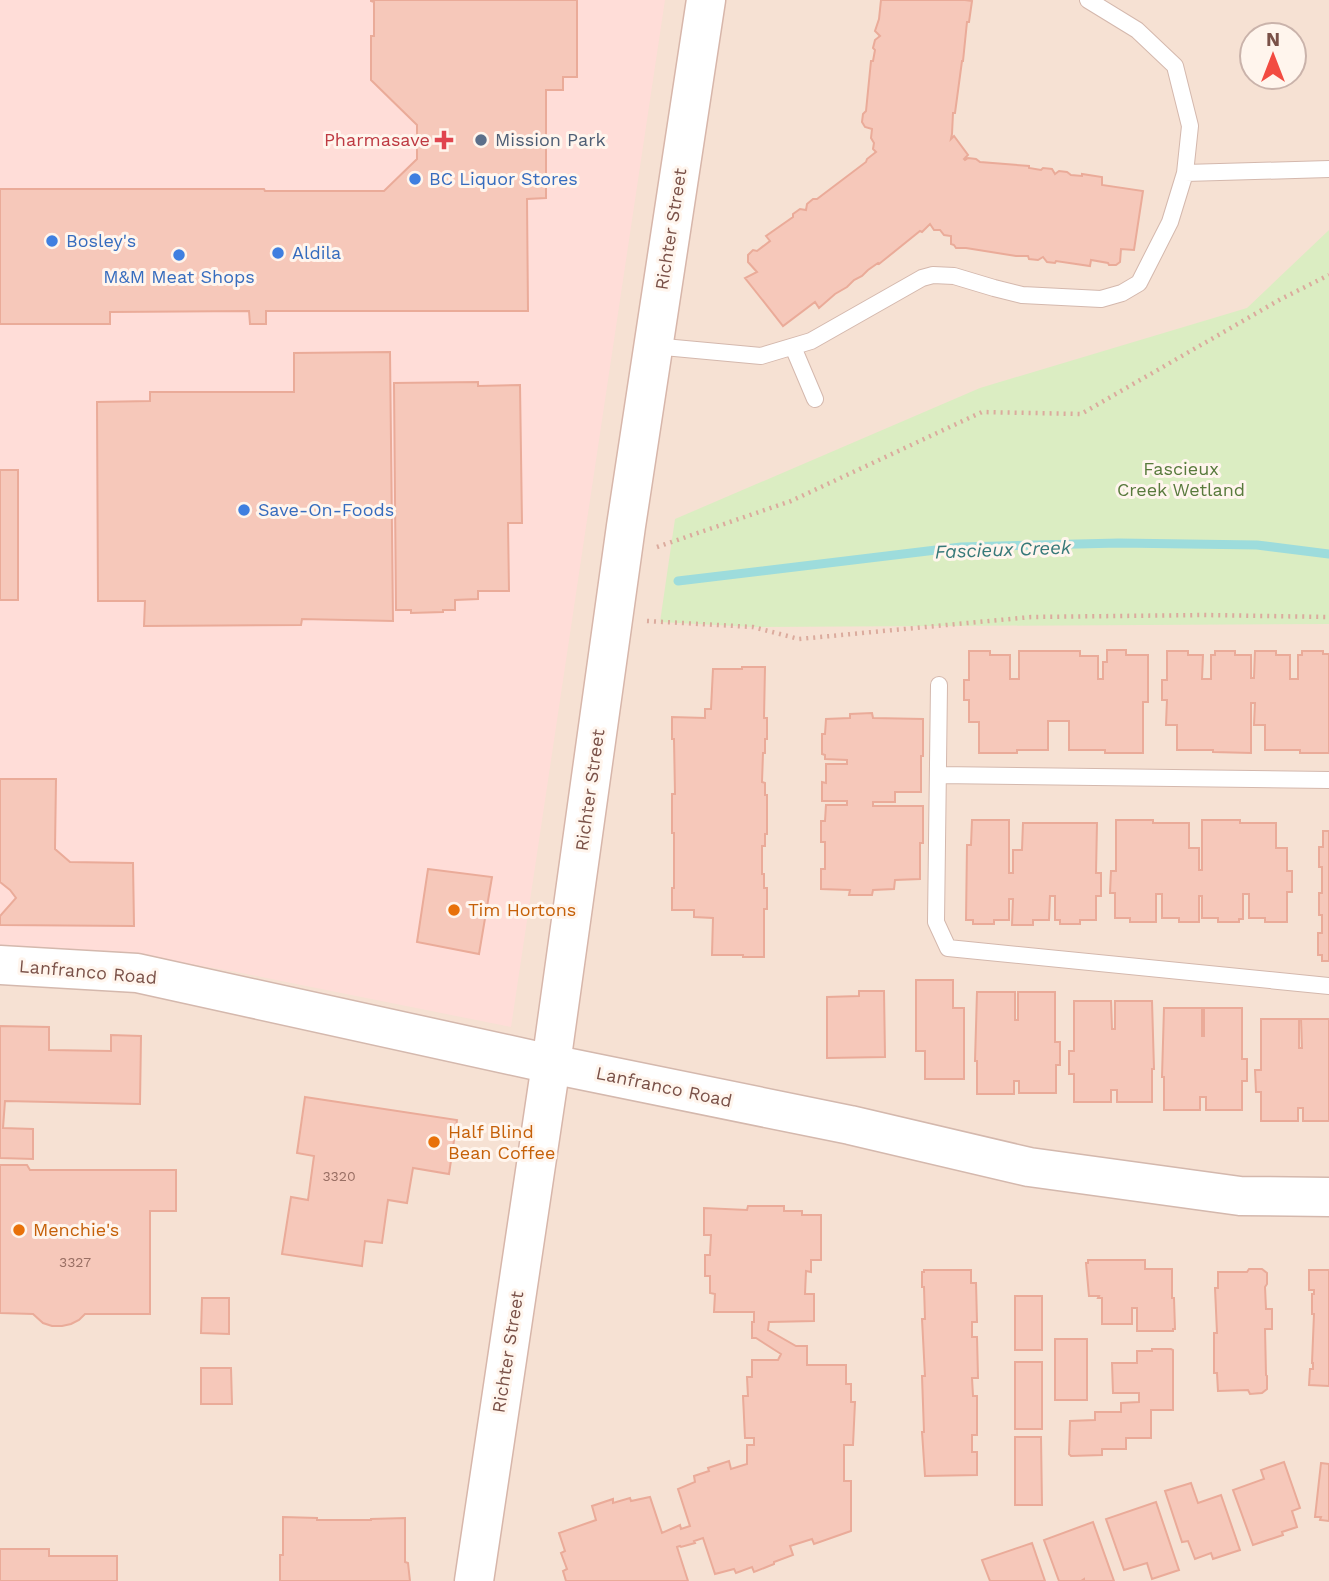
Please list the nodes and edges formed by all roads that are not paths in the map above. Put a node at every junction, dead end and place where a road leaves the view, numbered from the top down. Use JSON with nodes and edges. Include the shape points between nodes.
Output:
{"nodes":[{"id":1,"x":706,"y":0,"type":"edge"},
{"id":2,"x":1088,"y":0,"type":"edge"},
{"id":3,"x":1329,"y":169,"type":"edge"},
{"id":4,"x":1185,"y":173,"type":"junction"},
{"id":5,"x":653,"y":346,"type":"junction"},
{"id":6,"x":793,"y":346,"type":"junction"},
{"id":7,"x":816,"y":398,"type":"dead end"},
{"id":8,"x":939,"y":685,"type":"dead end"},
{"id":9,"x":938,"y":775,"type":"junction"},
{"id":10,"x":1329,"y":780,"type":"edge"},
{"id":11,"x":0,"y":965,"type":"edge"},
{"id":12,"x":1329,"y":986,"type":"edge"},
{"id":13,"x":551,"y":1064,"type":"junction"},
{"id":14,"x":1329,"y":1197,"type":"edge"},
{"id":15,"x":474,"y":1581,"type":"edge"}],
"edges":[{"from":1,"to":5,"type":"main road","name":"Richter Street"},
{"from":2,"to":4,"type":"lane","via":[[1137,30],[1175,66],[1190,126]]},
{"from":3,"to":4,"type":"lane"},
{"from":4,"to":6,"type":"lane","via":[[1170,222],[1139,283],[1122,293],[1101,299],[1022,295],[965,278],[933,275],[811,341]]},
{"from":5,"to":6,"type":"lane","via":[[761,356]]},
{"from":5,"to":13,"type":"main road","name":"Richter Street"},
{"from":6,"to":7,"type":"lane"},
{"from":8,"to":9,"type":"lane"},
{"from":9,"to":10,"type":"lane"},
{"from":9,"to":12,"type":"lane","via":[[936,922],[948,948]]},
{"from":11,"to":13,"type":"main road","name":"Lanfranco Road","via":[[137,973]]},
{"from":13,"to":14,"type":"main road","name":"Lanfranco Road","via":[[1029,1167],[1240,1196]]},
{"from":13,"to":15,"type":"main road","name":"Richter Street"}]}
